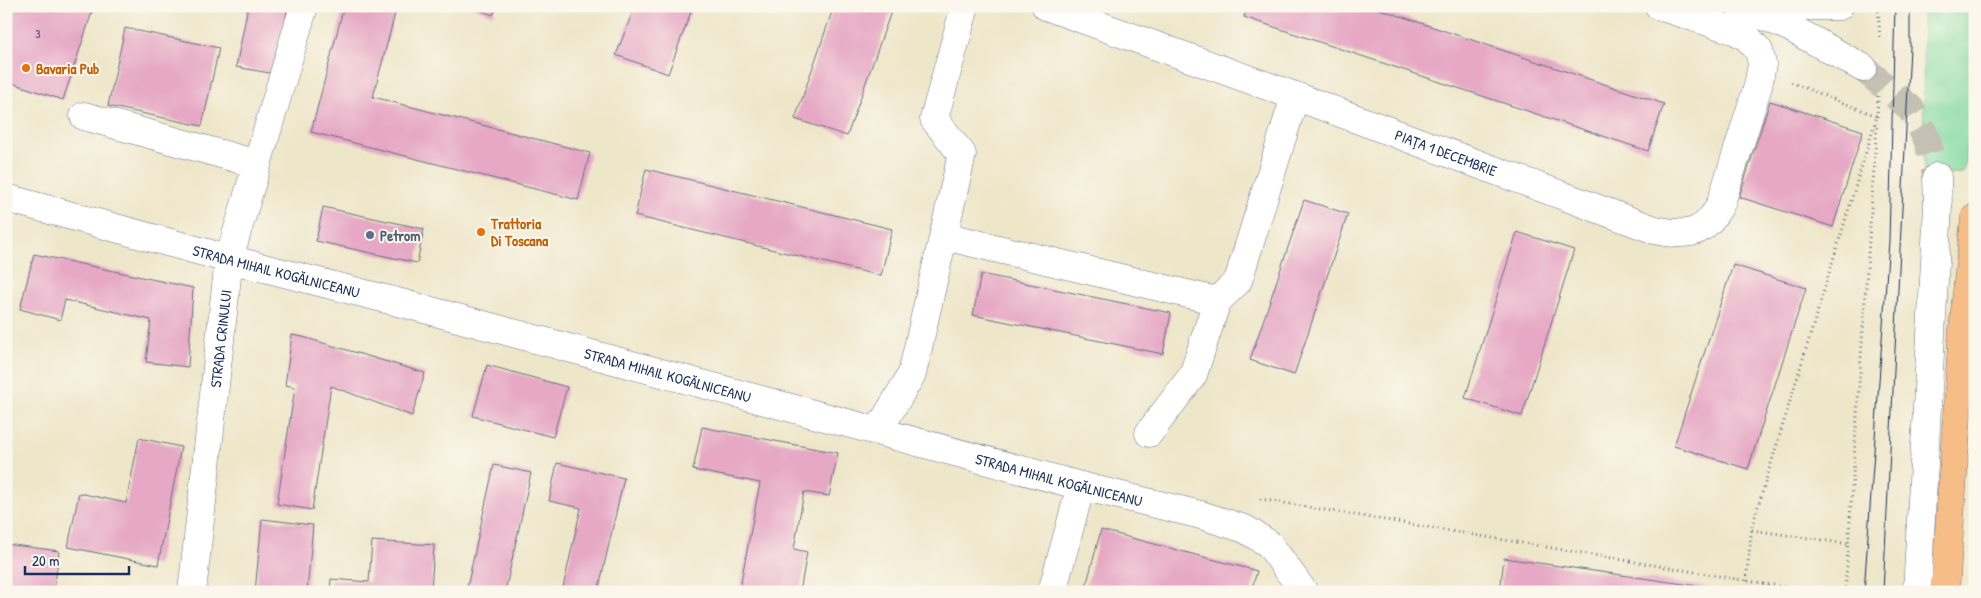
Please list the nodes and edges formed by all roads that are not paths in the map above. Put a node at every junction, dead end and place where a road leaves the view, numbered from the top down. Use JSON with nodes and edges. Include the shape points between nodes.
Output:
{"nodes":[{"id":1,"x":304,"y":6,"type":"edge"},
{"id":2,"x":965,"y":6,"type":"edge"},
{"id":3,"x":1046,"y":6,"type":"edge"},
{"id":4,"x":1658,"y":6,"type":"edge"},
{"id":5,"x":1740,"y":6,"type":"edge"},
{"id":6,"x":1780,"y":6,"type":"edge"},
{"id":7,"x":1839,"y":6,"type":"edge"},
{"id":8,"x":1871,"y":78,"type":"tunnel mouth"},
{"id":9,"x":1295,"y":96,"type":"junction"},
{"id":10,"x":84,"y":116,"type":"dead end"},
{"id":11,"x":257,"y":164,"type":"junction"},
{"id":12,"x":1937,"y":177,"type":"tunnel mouth"},
{"id":13,"x":6,"y":198,"type":"edge"},
{"id":14,"x":1974,"y":225,"type":"edge"},
{"id":15,"x":944,"y":236,"type":"junction"},
{"id":16,"x":229,"y":259,"type":"junction"},
{"id":17,"x":1217,"y":301,"type":"junction"},
{"id":18,"x":878,"y":431,"type":"junction"},
{"id":19,"x":1148,"y":433,"type":"dead end"},
{"id":20,"x":1081,"y":486,"type":"junction"},
{"id":21,"x":192,"y":592,"type":"edge"},
{"id":22,"x":1052,"y":592,"type":"edge"},
{"id":23,"x":1304,"y":592,"type":"edge"},
{"id":24,"x":1917,"y":592,"type":"edge"},
{"id":25,"x":1945,"y":592,"type":"edge"}],
"edges":[{"from":1,"to":11,"type":"street","name":"STRADA CRINULUI"},
{"from":2,"to":15,"type":"street","via":[[934,119],[962,154]]},
{"from":3,"to":9,"type":"street","name":"PIAȚA 1 DECEMBRIE"},
{"from":4,"to":9,"type":"street","name":"PIAȚA 1 DECEMBRIE","via":[[1743,34],[1755,44],[1762,64],[1721,203],[1706,226],[1695,232],[1675,234],[1655,230]]},
{"from":5,"to":8,"type":"street","via":[[1791,28]]},
{"from":6,"to":7,"type":"street"},
{"from":9,"to":17,"type":"street","via":[[1238,281]]},
{"from":10,"to":11,"type":"street"},
{"from":11,"to":16,"type":"street","name":"STRADA CRINULUI"},
{"from":12,"to":24,"type":"street"},
{"from":13,"to":16,"type":"street","name":"STRADA MIHAIL KOGĂLNICEANU"},
{"from":14,"to":25,"type":"main road","via":[[1956,418]]},
{"from":15,"to":17,"type":"street"},
{"from":15,"to":18,"type":"street","via":[[912,374]]},
{"from":16,"to":18,"type":"street","name":"STRADA MIHAIL KOGĂLNICEANU"},
{"from":16,"to":21,"type":"street","name":"STRADA CRINULUI"},
{"from":17,"to":19,"type":"street","via":[[1193,375]]},
{"from":18,"to":20,"type":"street","name":"STRADA MIHAIL KOGĂLNICEANU"},
{"from":20,"to":22,"type":"street"},
{"from":20,"to":23,"type":"street","name":"STRADA MIHAIL KOGĂLNICEANU","via":[[1245,529],[1269,544]]}]}
